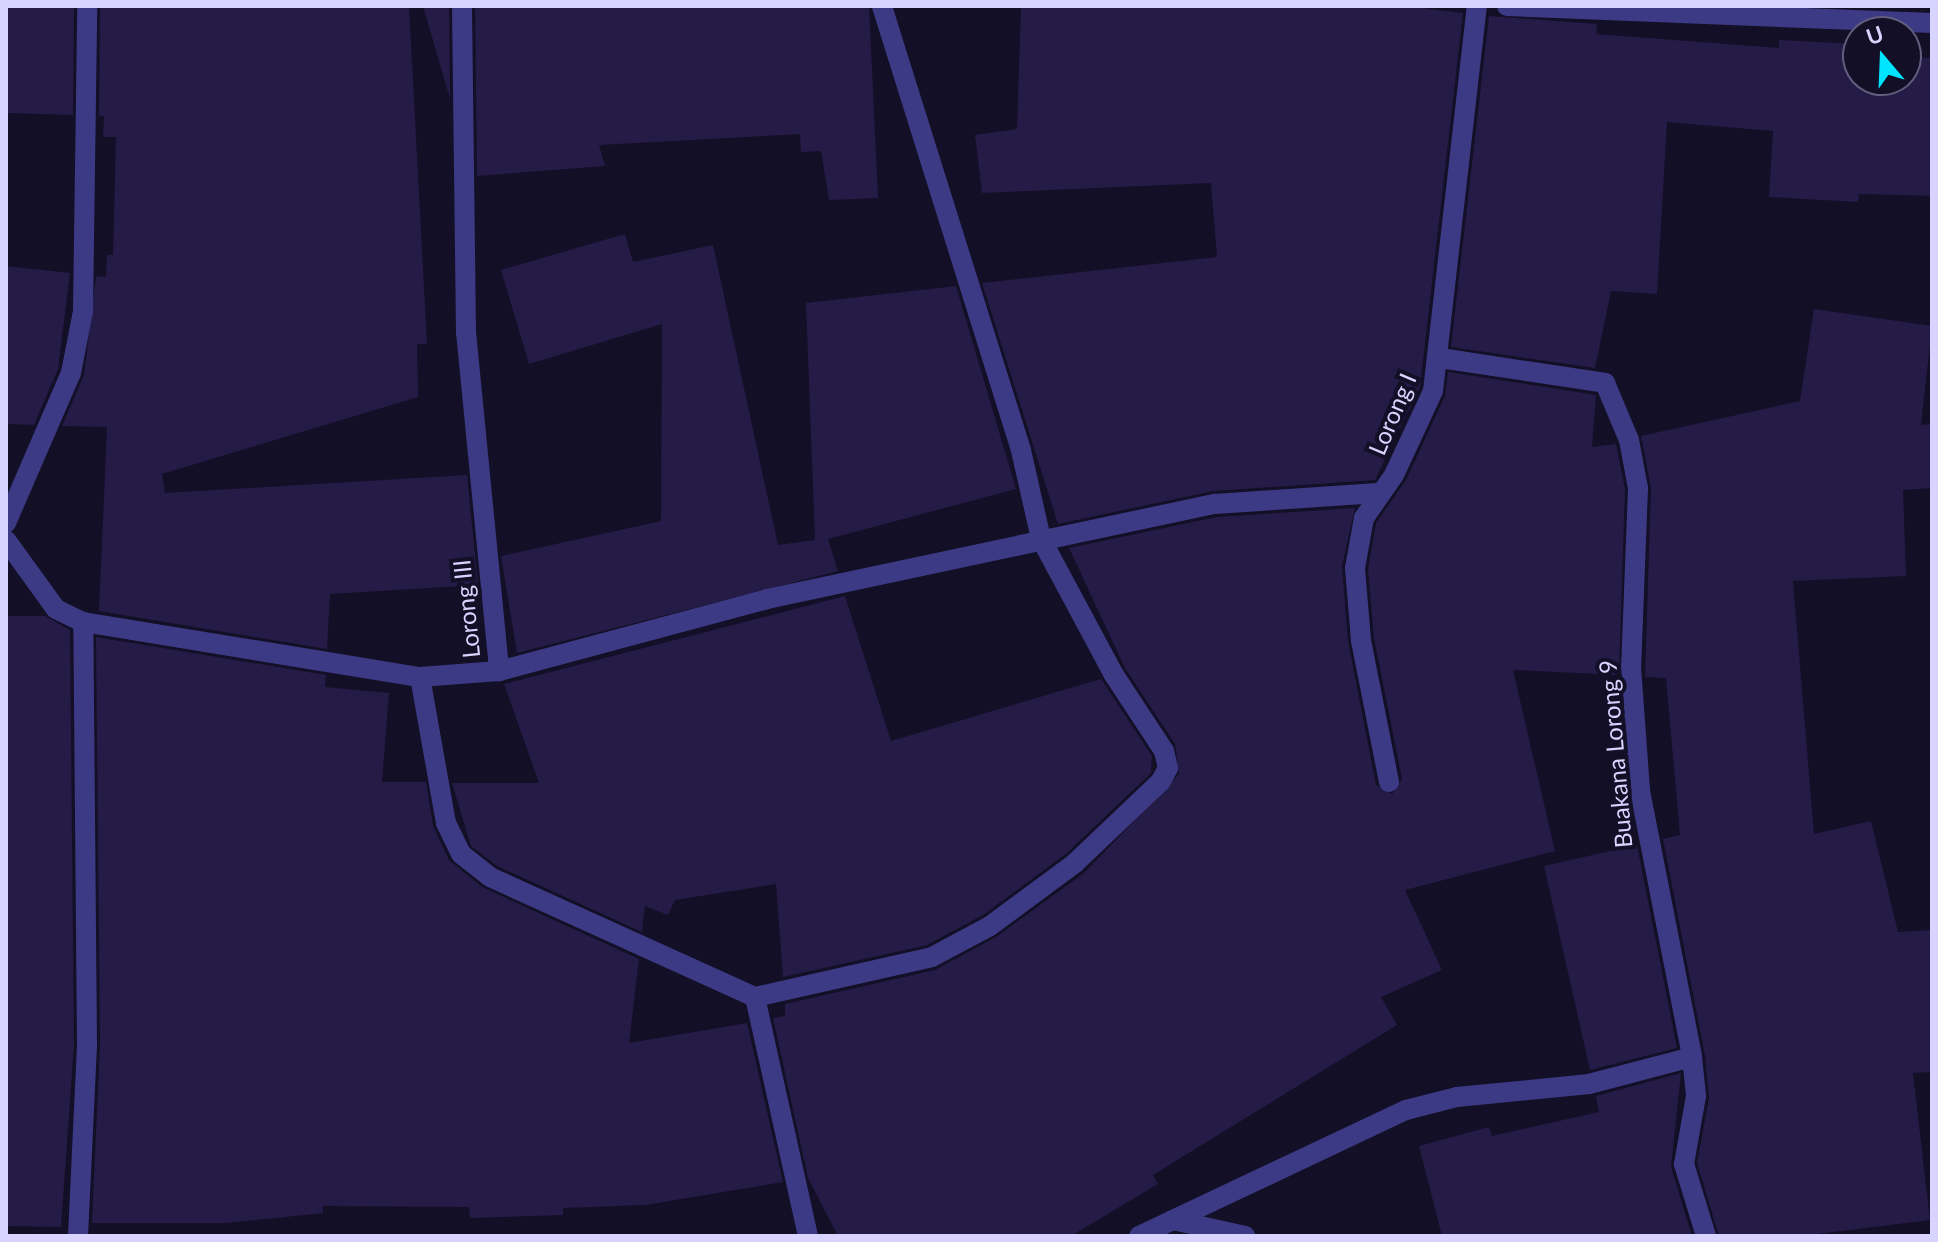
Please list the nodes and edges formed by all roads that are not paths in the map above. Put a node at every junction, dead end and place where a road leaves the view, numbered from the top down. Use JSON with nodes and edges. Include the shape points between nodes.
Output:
{"nodes":[{"id":1,"x":87,"y":6,"type":"edge"},
{"id":2,"x":462,"y":6,"type":"edge"},
{"id":3,"x":882,"y":6,"type":"edge"},
{"id":4,"x":1477,"y":6,"type":"edge"},
{"id":5,"x":1507,"y":6,"type":"edge"},
{"id":6,"x":1932,"y":23,"type":"edge"},
{"id":7,"x":1440,"y":358,"type":"junction"},
{"id":8,"x":1378,"y":493,"type":"junction"},
{"id":9,"x":6,"y":523,"type":"edge"},
{"id":10,"x":1041,"y":539,"type":"junction"},
{"id":11,"x":6,"y":540,"type":"edge"},
{"id":12,"x":83,"y":622,"type":"junction"},
{"id":13,"x":499,"y":671,"type":"junction"},
{"id":14,"x":420,"y":677,"type":"junction"},
{"id":15,"x":1389,"y":782,"type":"dead end"},
{"id":16,"x":755,"y":997,"type":"junction"},
{"id":17,"x":1692,"y":1057,"type":"junction"},
{"id":18,"x":1173,"y":1220,"type":"junction"},
{"id":19,"x":78,"y":1236,"type":"edge"},
{"id":20,"x":808,"y":1236,"type":"edge"},
{"id":21,"x":1139,"y":1236,"type":"edge"},
{"id":22,"x":1245,"y":1236,"type":"edge"},
{"id":23,"x":1706,"y":1236,"type":"edge"}],
"edges":[{"from":1,"to":9,"type":"street","via":[[83,311],[48,436]]},
{"from":2,"to":13,"type":"street","name":"Lorong III","via":[[466,332]]},
{"from":3,"to":10,"type":"street","via":[[1021,450]]},
{"from":4,"to":7,"type":"street","name":"Lorong I"},
{"from":5,"to":6,"type":"street"},
{"from":7,"to":8,"type":"street","name":"Lorong I","via":[[1415,434]]},
{"from":7,"to":17,"type":"street","name":"Buakana Lorong 9","via":[[1605,383],[1629,440],[1638,488],[1631,667],[1640,791]]},
{"from":8,"to":10,"type":"street","via":[[1215,504]]},
{"from":8,"to":15,"type":"street","name":"Lorong I","via":[[1364,518],[1355,568],[1361,640]]},
{"from":10,"to":13,"type":"street","via":[[767,599]]},
{"from":10,"to":16,"type":"street","via":[[1114,675],[1164,751],[1168,768],[1161,781],[1075,863],[990,926],[932,957]]},
{"from":11,"to":12,"type":"street","name":"Lorong III","via":[[56,609]]},
{"from":12,"to":14,"type":"street","name":"Lorong III"},
{"from":12,"to":19,"type":"street","via":[[87,1045]]},
{"from":13,"to":14,"type":"street","name":"Lorong III"},
{"from":14,"to":16,"type":"street","via":[[446,823],[461,854],[490,877]]},
{"from":16,"to":20,"type":"street"},
{"from":17,"to":18,"type":"street","via":[[1575,1086],[1457,1097],[1406,1110]]},
{"from":17,"to":23,"type":"street","name":"Buakana Lorong 9","via":[[1696,1096],[1684,1164]]},
{"from":18,"to":21,"type":"street"},
{"from":18,"to":22,"type":"street"}]}
